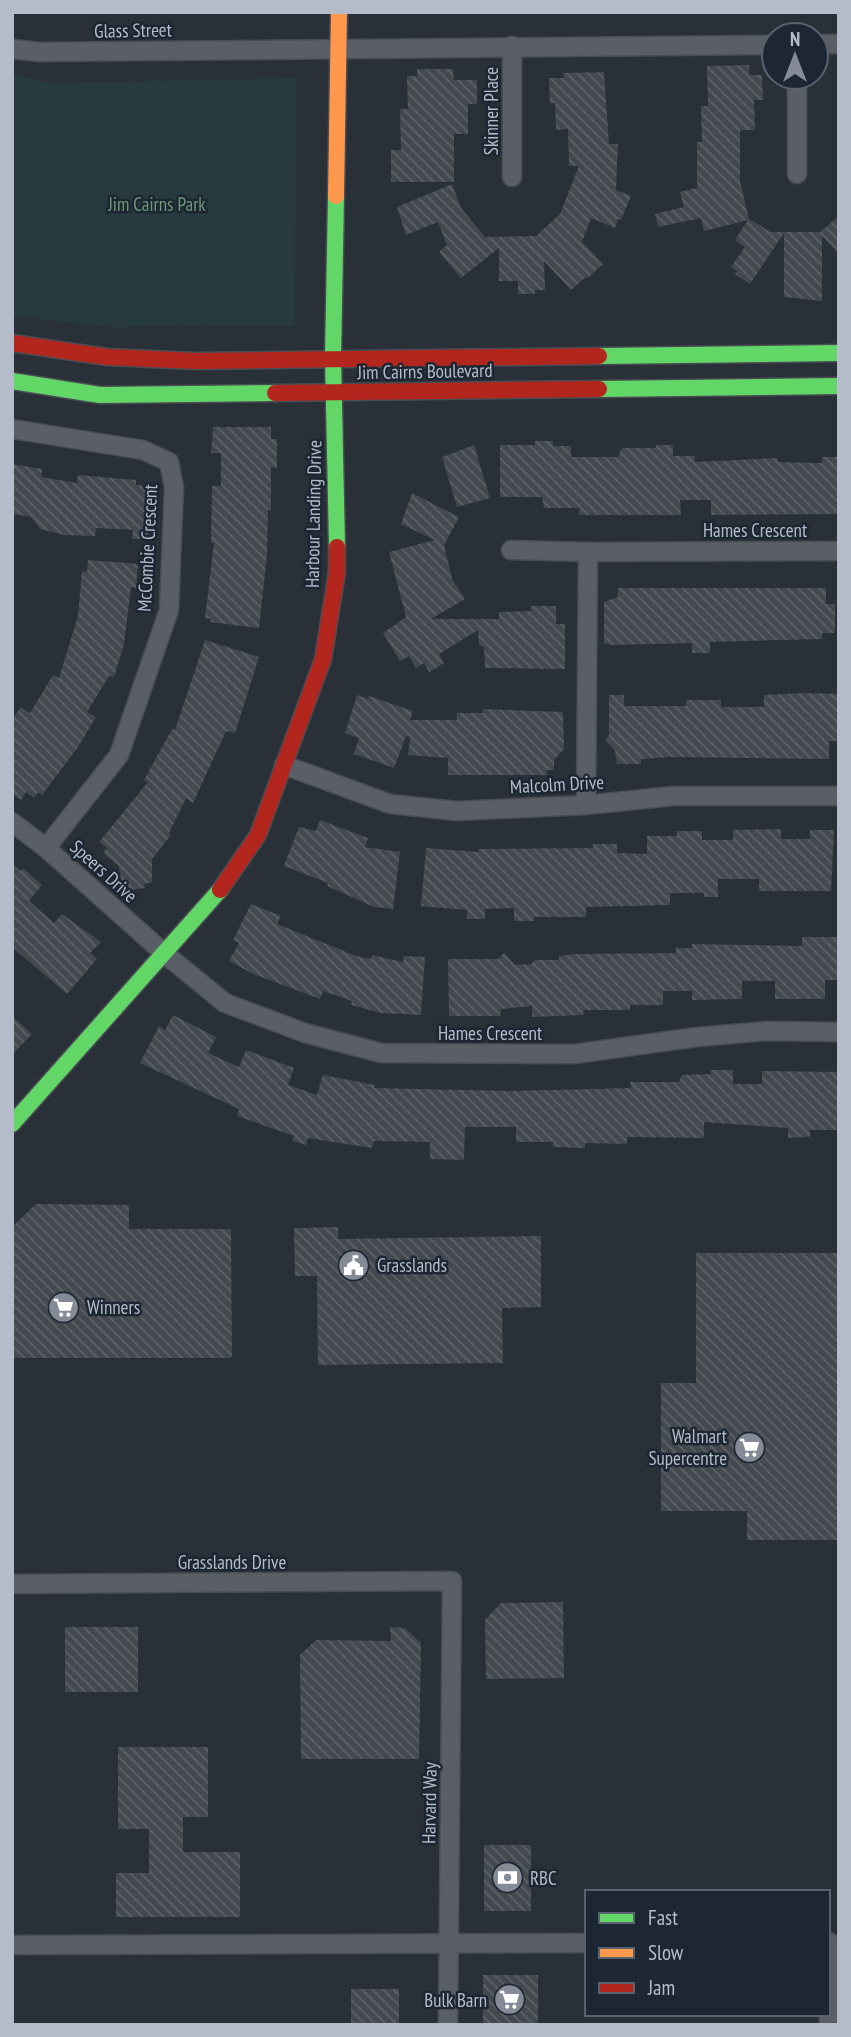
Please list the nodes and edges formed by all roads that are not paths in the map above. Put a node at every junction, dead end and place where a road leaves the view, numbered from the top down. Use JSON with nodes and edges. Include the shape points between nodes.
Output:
{"nodes":[{"id":1,"x":339,"y":12,"type":"edge"},
{"id":2,"x":760,"y":45,"type":"edge"},
{"id":3,"x":512,"y":46,"type":"junction"},
{"id":4,"x":338,"y":48,"type":"junction"},
{"id":5,"x":12,"y":49,"type":"edge"},
{"id":6,"x":797,"y":91,"type":"edge"},
{"id":7,"x":797,"y":174,"type":"dead end"},
{"id":8,"x":512,"y":177,"type":"dead end"},
{"id":9,"x":12,"y":343,"type":"edge"},
{"id":10,"x":839,"y":353,"type":"edge"},
{"id":11,"x":333,"y":357,"type":"junction"},
{"id":12,"x":12,"y":380,"type":"edge"},
{"id":13,"x":839,"y":386,"type":"edge"},
{"id":14,"x":335,"y":394,"type":"junction"},
{"id":15,"x":12,"y":429,"type":"edge"},
{"id":16,"x":512,"y":550,"type":"dead end"},
{"id":17,"x":839,"y":551,"type":"edge"},
{"id":18,"x":588,"y":552,"type":"junction"},
{"id":19,"x":284,"y":765,"type":"junction"},
{"id":20,"x":839,"y":796,"type":"edge"},
{"id":21,"x":586,"y":804,"type":"junction"},
{"id":22,"x":12,"y":822,"type":"edge"},
{"id":23,"x":46,"y":848,"type":"junction"},
{"id":24,"x":165,"y":954,"type":"junction"},
{"id":25,"x":839,"y":1032,"type":"edge"},
{"id":26,"x":12,"y":1124,"type":"edge"},
{"id":27,"x":452,"y":1581,"type":"joint"},
{"id":28,"x":12,"y":1584,"type":"edge"},
{"id":29,"x":832,"y":1942,"type":"edge"},
{"id":30,"x":448,"y":1943,"type":"junction"},
{"id":31,"x":585,"y":1943,"type":"edge"},
{"id":32,"x":12,"y":1945,"type":"edge"},
{"id":33,"x":830,"y":1997,"type":"edge"},
{"id":34,"x":448,"y":2025,"type":"edge"}],
"edges":[{"from":1,"to":4,"type":"street","name":"Harbour Landing Drive"},
{"from":2,"to":3,"type":"street","name":"Glass Street"},
{"from":3,"to":4,"type":"street","name":"Glass Street"},
{"from":3,"to":8,"type":"street","name":"Skinner Place"},
{"from":4,"to":5,"type":"street","name":"Glass Street"},
{"from":4,"to":11,"type":"street","name":"Harbour Landing Drive"},
{"from":6,"to":7,"type":"street"},
{"from":9,"to":11,"type":"street","name":"Jim Cairns Boulevard","via":[[107,357],[196,361]]},
{"from":10,"to":11,"type":"street","name":"Jim Cairns Boulevard"},
{"from":11,"to":14,"type":"street","name":"Harbour Landing Drive"},
{"from":12,"to":14,"type":"street","name":"Jim Cairns Boulevard","via":[[100,395]]},
{"from":13,"to":14,"type":"street","name":"Jim Cairns Boulevard"},
{"from":14,"to":19,"type":"street","name":"Harbour Landing Drive","via":[[337,572],[323,659]]},
{"from":15,"to":23,"type":"street","name":"McCombie Crescent","via":[[143,450],[169,463],[174,487],[169,610],[119,755]]},
{"from":16,"to":18,"type":"street","name":"Hames Crescent"},
{"from":17,"to":18,"type":"street","name":"Hames Crescent"},
{"from":18,"to":21,"type":"street"},
{"from":19,"to":21,"type":"street","name":"Malcolm Drive","via":[[390,804],[457,811]]},
{"from":19,"to":24,"type":"street","name":"Harbour Landing Drive","via":[[258,835],[220,890]]},
{"from":20,"to":21,"type":"street","name":"Malcolm Drive","via":[[673,796]]},
{"from":22,"to":23,"type":"street","name":"Speers Drive"},
{"from":23,"to":24,"type":"street","name":"Speers Drive"},
{"from":24,"to":25,"type":"street","name":"Hames Crescent","via":[[225,1003],[305,1033],[381,1053],[574,1054],[767,1031]]},
{"from":24,"to":26,"type":"street","name":"Harbour Landing Drive"},
{"from":27,"to":28,"type":"street","name":"Grasslands Drive"},
{"from":27,"to":30,"type":"street","name":"Harvard Way"},
{"from":29,"to":33,"type":"street"},
{"from":30,"to":31,"type":"street"},
{"from":30,"to":32,"type":"street"},
{"from":30,"to":34,"type":"street","name":"Harvard Way"}]}
